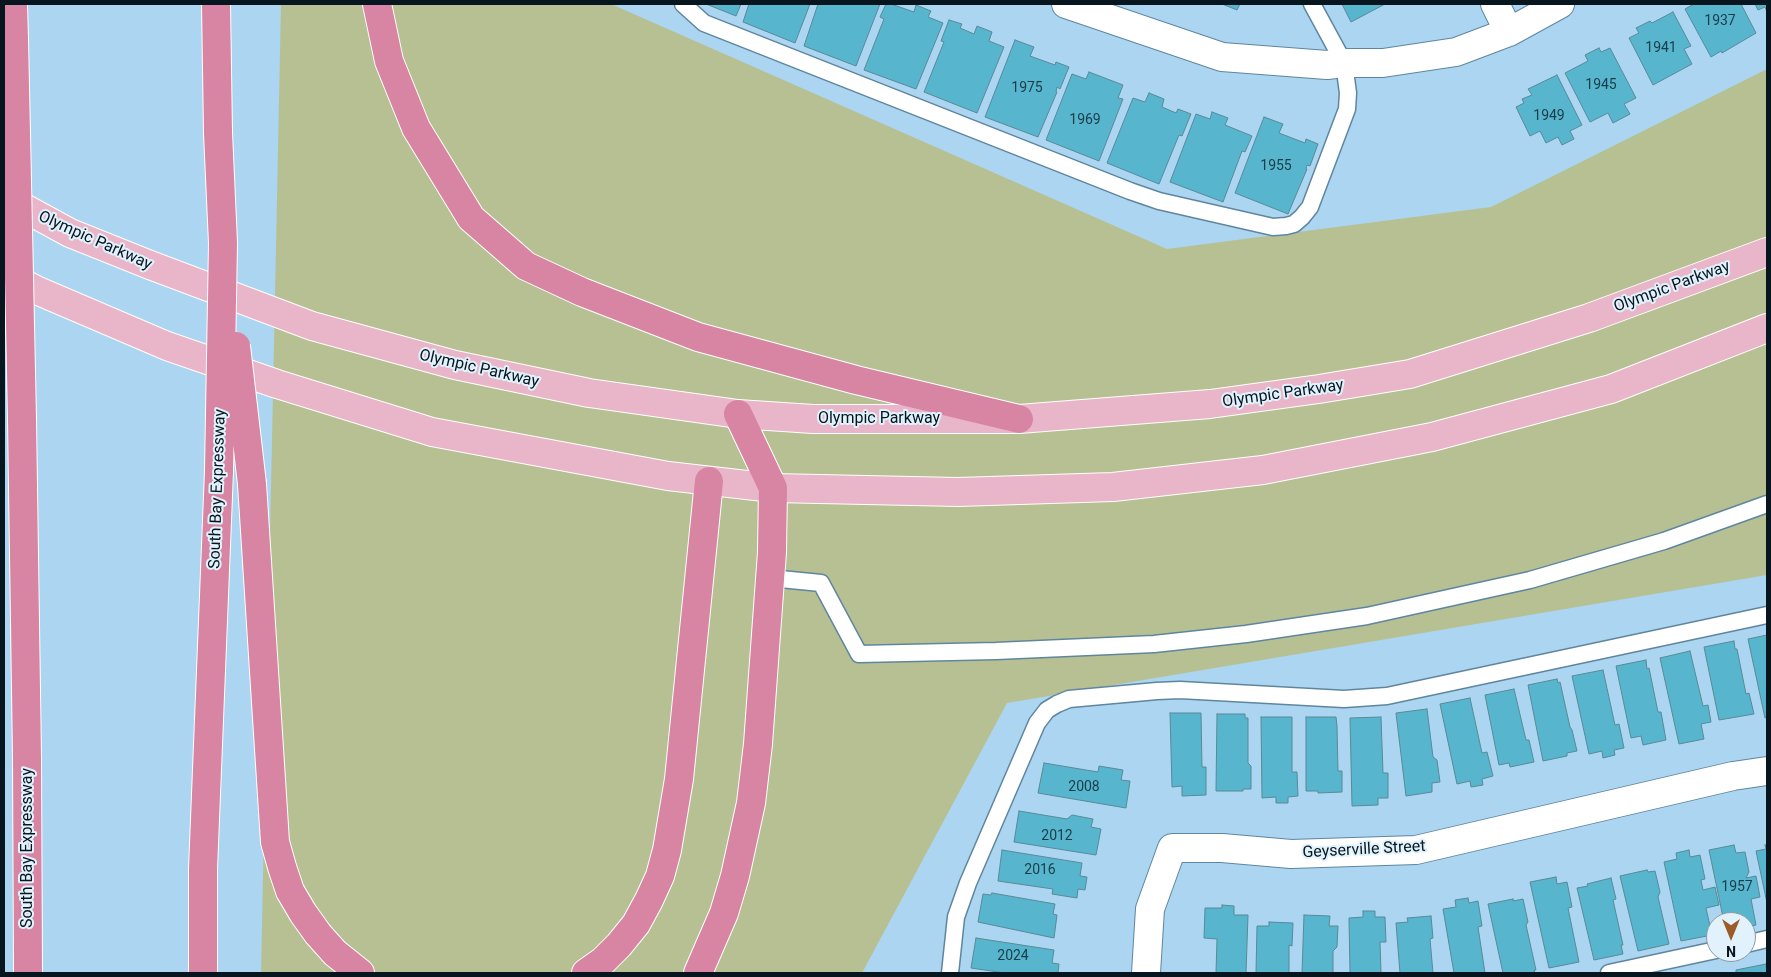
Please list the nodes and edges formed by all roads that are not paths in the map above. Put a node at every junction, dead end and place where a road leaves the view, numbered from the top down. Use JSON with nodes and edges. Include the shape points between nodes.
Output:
{"nodes":[{"id":1,"x":13,"y":4,"type":"edge"},
{"id":2,"x":216,"y":4,"type":"edge"},
{"id":3,"x":377,"y":4,"type":"edge"},
{"id":4,"x":683,"y":4,"type":"edge"},
{"id":5,"x":1066,"y":4,"type":"edge"},
{"id":6,"x":1312,"y":4,"type":"edge"},
{"id":7,"x":1495,"y":4,"type":"edge"},
{"id":8,"x":1560,"y":4,"type":"edge"},
{"id":9,"x":1509,"y":32,"type":"junction"},
{"id":10,"x":1344,"y":63,"type":"junction"},
{"id":11,"x":4,"y":198,"type":"edge"},
{"id":12,"x":4,"y":218,"type":"edge"},
{"id":13,"x":223,"y":243,"type":"junction"},
{"id":14,"x":1767,"y":252,"type":"edge"},
{"id":15,"x":4,"y":273,"type":"edge"},
{"id":16,"x":1767,"y":328,"type":"edge"},
{"id":17,"x":21,"y":343,"type":"junction"},
{"id":18,"x":738,"y":414,"type":"junction"},
{"id":19,"x":1019,"y":419,"type":"junction"},
{"id":20,"x":709,"y":481,"type":"junction"},
{"id":21,"x":773,"y":488,"type":"junction"},
{"id":22,"x":1767,"y":504,"type":"edge"},
{"id":23,"x":770,"y":578,"type":"junction"},
{"id":24,"x":1767,"y":615,"type":"edge"},
{"id":25,"x":1767,"y":771,"type":"edge"},
{"id":26,"x":1706,"y":952,"type":"edge"},
{"id":27,"x":28,"y":973,"type":"edge"},
{"id":28,"x":203,"y":973,"type":"edge"},
{"id":29,"x":360,"y":973,"type":"edge"},
{"id":30,"x":586,"y":973,"type":"edge"},
{"id":31,"x":698,"y":973,"type":"edge"},
{"id":32,"x":950,"y":973,"type":"edge"},
{"id":33,"x":1146,"y":973,"type":"edge"},
{"id":34,"x":1609,"y":973,"type":"edge"}],
"edges":[{"from":1,"to":17,"type":"highway","name":"South Bay Expressway","bridge":true},
{"from":2,"to":13,"type":"highway","name":"South Bay Expressway","bridge":true},
{"from":3,"to":19,"type":"highway","via":[[389,61],[416,128],[471,218],[526,266],[582,292],[698,337],[856,380]]},
{"from":4,"to":10,"type":"lane","via":[[704,24],[1159,202],[1273,227],[1294,224],[1310,207],[1347,109]]},
{"from":5,"to":10,"type":"street","via":[[1222,57],[1326,65]]},
{"from":6,"to":10,"type":"lane"},
{"from":7,"to":9,"type":"street"},
{"from":8,"to":9,"type":"street"},
{"from":9,"to":10,"type":"street","via":[[1456,52],[1383,63]]},
{"from":11,"to":18,"type":"main road","name":"Olympic Parkway","via":[[70,233],[312,326],[454,365],[589,393]]},
{"from":12,"to":17,"type":"highway","bridge":true},
{"from":13,"to":28,"type":"highway","name":"South Bay Expressway","bridge":true,"via":[[219,471],[203,869]]},
{"from":13,"to":29,"type":"highway","bridge":true,"via":[[252,484],[275,842],[290,891],[303,914],[335,953]]},
{"from":14,"to":19,"type":"main road","name":"Olympic Parkway","via":[[1589,318],[1410,374],[1210,404]]},
{"from":15,"to":20,"type":"main road","via":[[167,346],[432,432],[568,459]]},
{"from":16,"to":21,"type":"main road","via":[[1611,389],[1432,437],[1263,470],[1103,487],[958,492]]},
{"from":17,"to":27,"type":"highway","name":"South Bay Expressway","bridge":true},
{"from":18,"to":19,"type":"main road","name":"Olympic Parkway","via":[[813,419]]},
{"from":18,"to":21,"type":"highway"},
{"from":20,"to":21,"type":"main road"},
{"from":20,"to":30,"type":"highway","via":[[679,779],[667,850],[660,876],[636,924],[603,961]]},
{"from":21,"to":23,"type":"highway"},
{"from":22,"to":23,"type":"lane","via":[[1664,541],[1530,580],[1367,616],[1154,644],[859,654],[821,583]]},
{"from":23,"to":31,"type":"highway","via":[[758,744],[744,840],[724,912]]},
{"from":24,"to":32,"type":"lane","via":[[1387,696],[1344,699],[1180,690],[1069,699],[1057,704],[1047,710],[1037,723],[968,883],[956,917]]},
{"from":25,"to":33,"type":"street","name":"Geyserville Street","via":[[1733,776],[1416,850],[1292,854],[1172,848],[1150,909]]},
{"from":26,"to":34,"type":"lane"}]}
